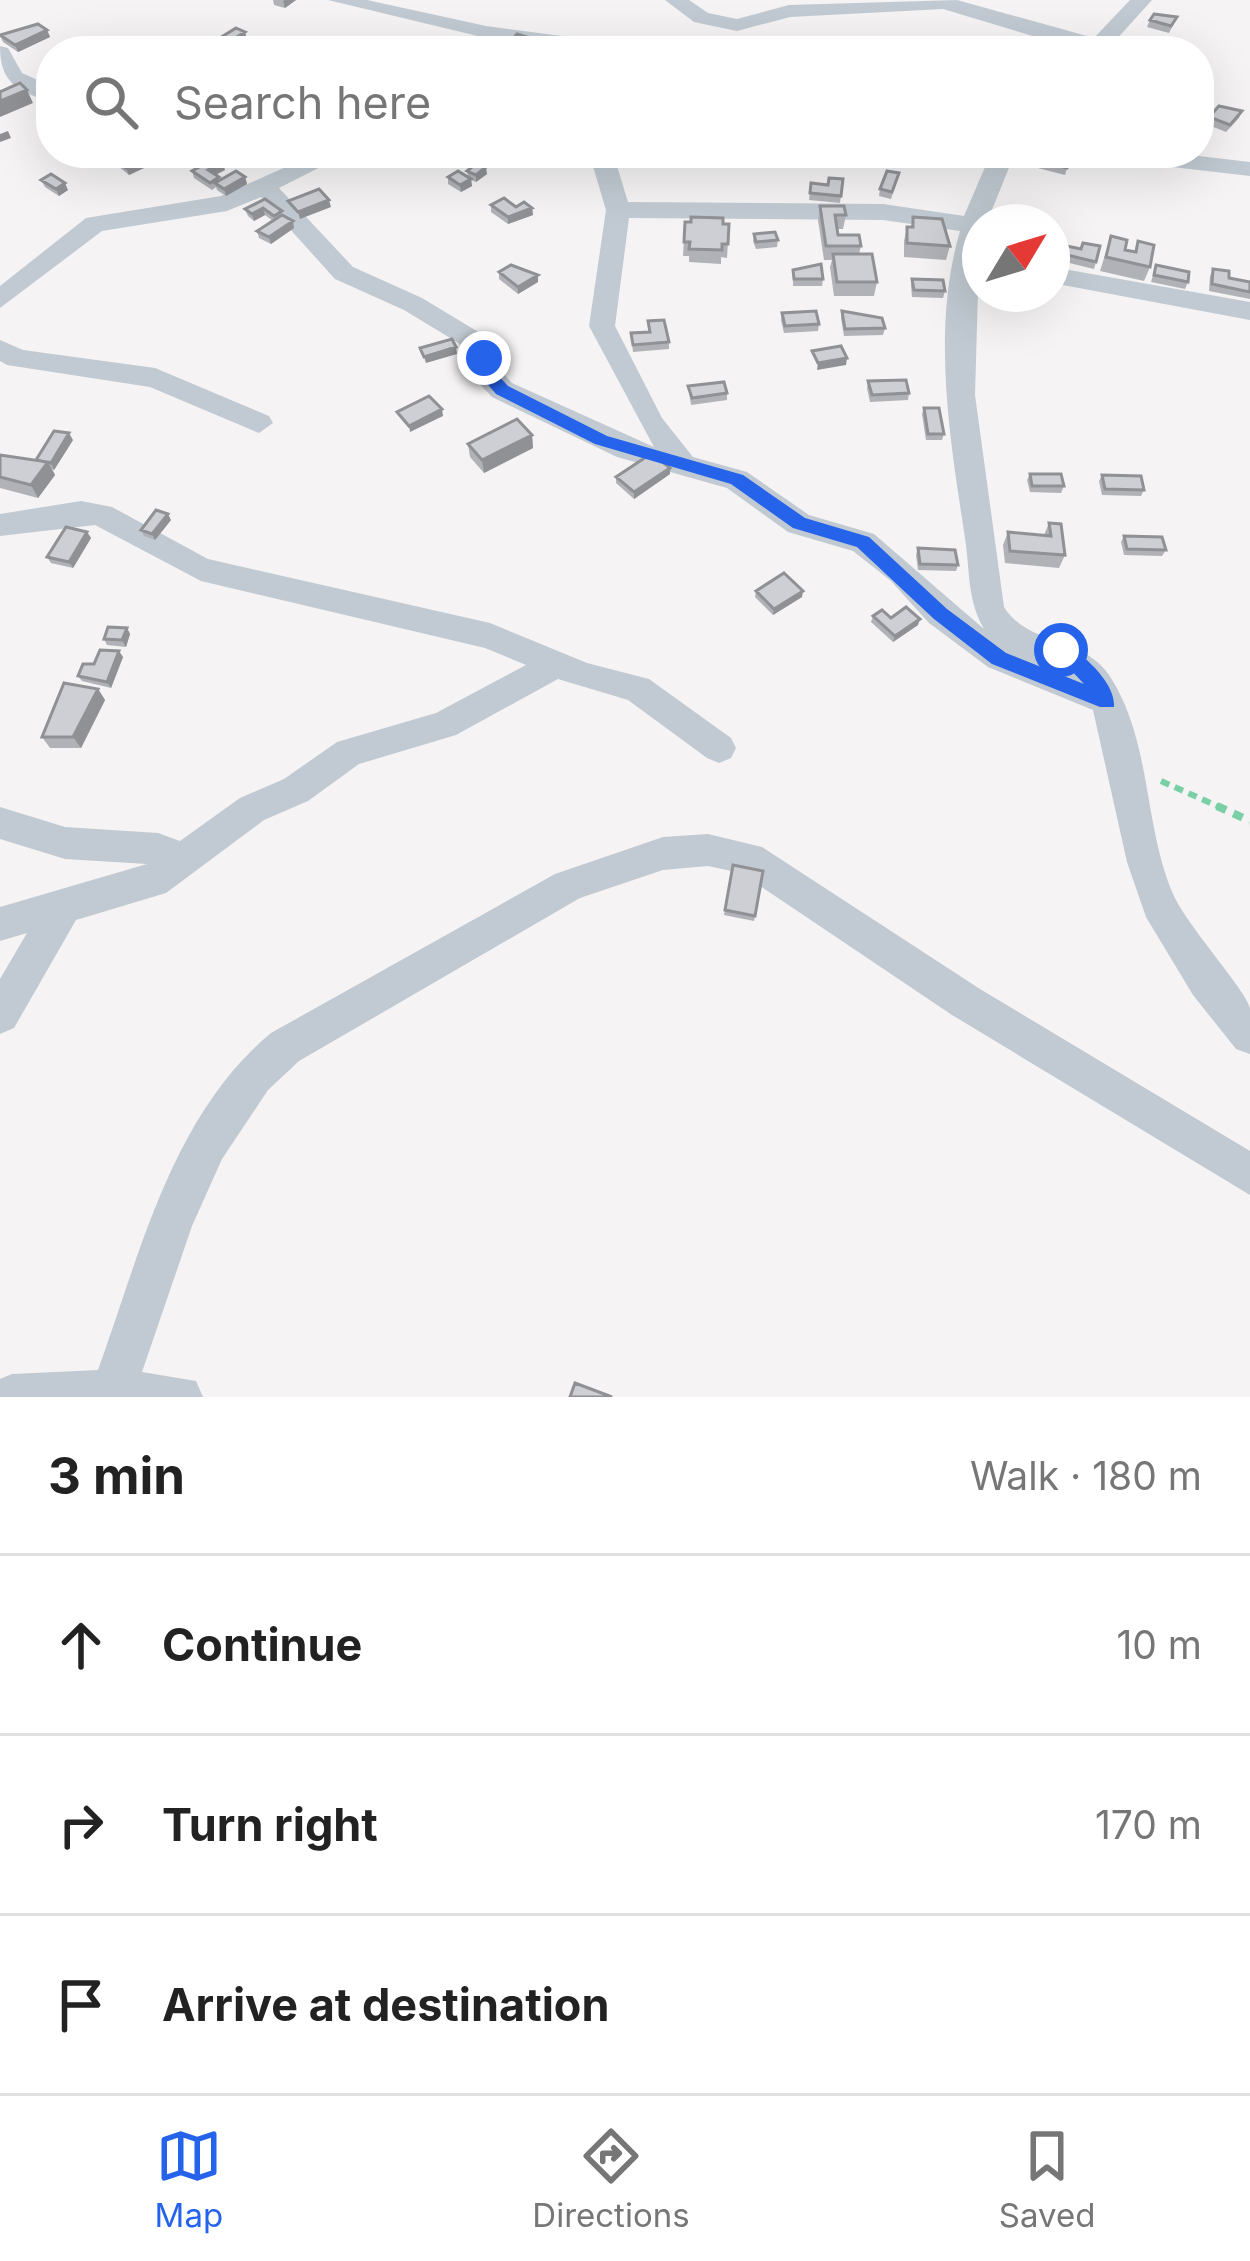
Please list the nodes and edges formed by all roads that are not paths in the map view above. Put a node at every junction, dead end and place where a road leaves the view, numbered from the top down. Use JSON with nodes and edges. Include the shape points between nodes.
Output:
{"nodes":[{"id":1,"x":338,"y":0,"type":"edge"},
{"id":2,"x":675,"y":0,"type":"edge"},
{"id":3,"x":1142,"y":0,"type":"edge"},
{"id":4,"x":461,"y":36,"type":"edge"},
{"id":5,"x":1051,"y":36,"type":"edge"},
{"id":6,"x":1108,"y":36,"type":"edge"},
{"id":7,"x":0,"y":53,"type":"edge"},
{"id":8,"x":36,"y":88,"type":"edge"},
{"id":9,"x":1214,"y":165,"type":"edge"},
{"id":10,"x":307,"y":168,"type":"edge"},
{"id":11,"x":605,"y":168,"type":"edge"},
{"id":12,"x":994,"y":168,"type":"edge"},
{"id":13,"x":1250,"y":169,"type":"edge"},
{"id":14,"x":267,"y":189,"type":"junction"},
{"id":15,"x":977,"y":204,"type":"edge"},
{"id":16,"x":618,"y":210,"type":"junction"},
{"id":17,"x":962,"y":224,"type":"edge"},
{"id":18,"x":1070,"y":278,"type":"edge"},
{"id":19,"x":0,"y":299,"type":"edge"},
{"id":20,"x":1250,"y":310,"type":"edge"},
{"id":21,"x":963,"y":312,"type":"edge"},
{"id":22,"x":0,"y":349,"type":"edge"},
{"id":23,"x":259,"y":423,"type":"dead end"},
{"id":24,"x":684,"y":466,"type":"junction"},
{"id":25,"x":0,"y":525,"type":"edge"},
{"id":26,"x":556,"y":665,"type":"junction"},
{"id":27,"x":1107,"y":701,"type":"junction"},
{"id":28,"x":719,"y":748,"type":"dead end"},
{"id":29,"x":0,"y":824,"type":"edge"},
{"id":30,"x":188,"y":860,"type":"junction"},
{"id":31,"x":63,"y":908,"type":"junction"},
{"id":32,"x":0,"y":924,"type":"edge"},
{"id":33,"x":0,"y":1016,"type":"edge"},
{"id":34,"x":1250,"y":1035,"type":"edge"},
{"id":35,"x":1250,"y":1174,"type":"edge"},
{"id":36,"x":113,"y":1392,"type":"junction"},
{"id":37,"x":12,"y":1397,"type":"edge"},
{"id":38,"x":180,"y":1397,"type":"edge"}],
"edges":[{"from":1,"to":4,"type":"street"},
{"from":2,"to":5,"type":"street","via":[[700,18],[737,25],[789,11],[931,1]]},
{"from":3,"to":6,"type":"street"},
{"from":7,"to":8,"type":"street","via":[[3,70]]},
{"from":9,"to":13,"type":"street"},
{"from":10,"to":14,"type":"street"},
{"from":11,"to":16,"type":"street"},
{"from":12,"to":15,"type":"street"},
{"from":14,"to":19,"type":"street","via":[[95,224]]},
{"from":14,"to":24,"type":"street","via":[[344,273],[471,339],[502,390],[601,440]]},
{"from":16,"to":17,"type":"street","via":[[883,212]]},
{"from":16,"to":24,"type":"street","via":[[602,326],[651,423]]},
{"from":18,"to":20,"type":"street"},
{"from":21,"to":27,"type":"street","via":[[967,472],[991,612],[1012,633],[1061,650]]},
{"from":22,"to":23,"type":"street","via":[[155,378]]},
{"from":24,"to":27,"type":"street","via":[[737,480],[799,524],[863,542],[999,658]]},
{"from":25,"to":26,"type":"street","via":[[101,514],[201,569],[490,636]]},
{"from":26,"to":28,"type":"street","via":[[654,697]]},
{"from":26,"to":30,"type":"street","via":[[444,725],[349,752],[252,809]]},
{"from":27,"to":34,"type":"street","via":[[1172,934]]},
{"from":29,"to":30,"type":"street","via":[[65,844],[158,849]]},
{"from":30,"to":31,"type":"street","via":[[133,890]]},
{"from":31,"to":32,"type":"street"},
{"from":31,"to":33,"type":"street"},
{"from":35,"to":36,"type":"street","via":[[749,858],[724,849],[656,856],[502,920],[315,1028],[254,1076],[217,1127]]},
{"from":36,"to":37,"type":"street"},
{"from":36,"to":38,"type":"street"}]}
